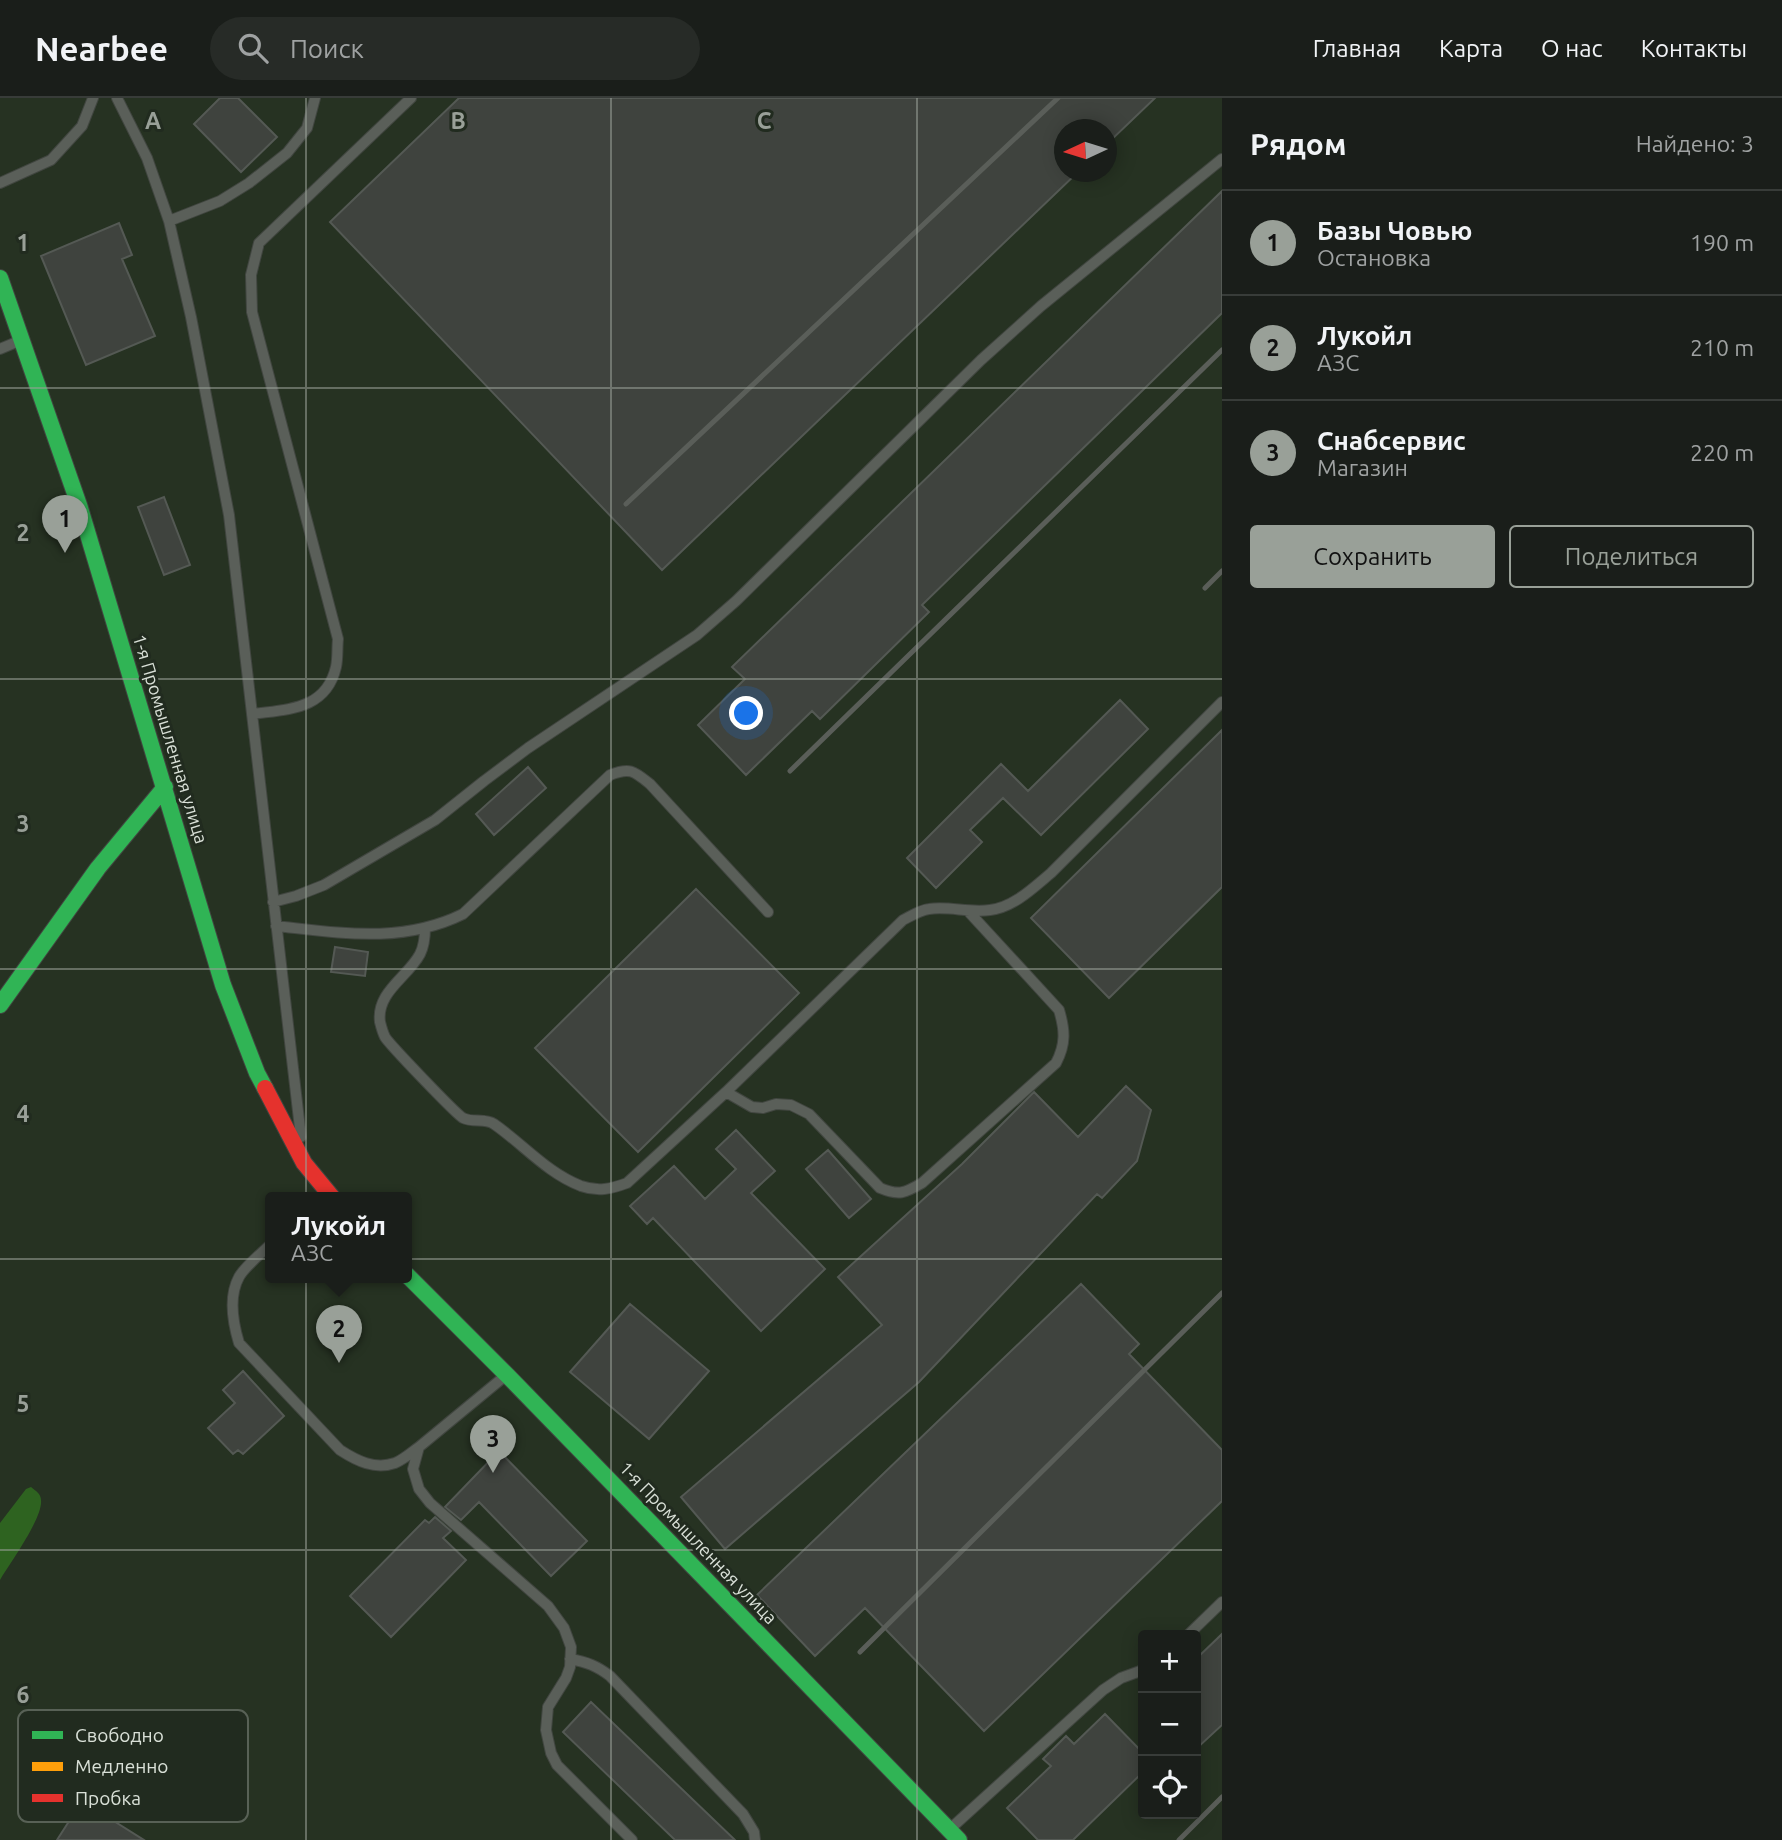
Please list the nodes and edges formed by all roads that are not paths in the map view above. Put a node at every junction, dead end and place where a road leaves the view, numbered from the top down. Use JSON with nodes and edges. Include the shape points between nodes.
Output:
{"nodes":[{"id":1,"x":93,"y":98,"type":"edge"},
{"id":2,"x":117,"y":98,"type":"edge"},
{"id":3,"x":315,"y":98,"type":"edge"},
{"id":4,"x":411,"y":98,"type":"edge"},
{"id":5,"x":1222,"y":159,"type":"edge"},
{"id":6,"x":0,"y":183,"type":"edge"},
{"id":7,"x":169,"y":221,"type":"junction"},
{"id":8,"x":0,"y":278,"type":"edge"},
{"id":9,"x":21,"y":341,"type":"junction"},
{"id":10,"x":0,"y":349,"type":"edge"},
{"id":11,"x":1222,"y":702,"type":"edge"},
{"id":12,"x":253,"y":714,"type":"junction"},
{"id":13,"x":165,"y":788,"type":"junction"},
{"id":14,"x":273,"y":902,"type":"junction"},
{"id":15,"x":968,"y":911,"type":"junction"},
{"id":16,"x":768,"y":912,"type":"dead end"},
{"id":17,"x":276,"y":926,"type":"junction"},
{"id":18,"x":425,"y":928,"type":"junction"},
{"id":19,"x":0,"y":1005,"type":"edge"},
{"id":20,"x":726,"y":1092,"type":"junction"},
{"id":21,"x":304,"y":1163,"type":"junction"},
{"id":22,"x":323,"y":1192,"type":"edge"},
{"id":23,"x":265,"y":1250,"type":"edge"},
{"id":24,"x":412,"y":1280,"type":"edge"},
{"id":25,"x":507,"y":1375,"type":"junction"},
{"id":26,"x":419,"y":1447,"type":"junction"},
{"id":27,"x":1222,"y":1602,"type":"edge"},
{"id":28,"x":1193,"y":1630,"type":"edge"},
{"id":29,"x":570,"y":1659,"type":"junction"},
{"id":30,"x":1138,"y":1672,"type":"edge"},
{"id":31,"x":954,"y":1835,"type":"edge"},
{"id":32,"x":632,"y":1840,"type":"edge"},
{"id":33,"x":755,"y":1840,"type":"edge"}],
"edges":[{"from":1,"to":6,"type":"lane","via":[[82,126],[51,160]]},
{"from":2,"to":7,"type":"lane","via":[[147,158]]},
{"from":3,"to":7,"type":"lane","via":[[307,128],[287,153],[220,201]]},
{"from":4,"to":12,"type":"lane","via":[[259,243],[251,275],[252,312],[338,639],[336,668],[327,689],[312,703]]},
{"from":5,"to":14,"type":"lane","via":[[981,359],[697,635],[528,748],[435,820],[324,885]]},
{"from":7,"to":12,"type":"lane","via":[[229,514]]},
{"from":8,"to":9,"type":"main road","name":"1-я Промышленная улица"},
{"from":9,"to":10,"type":"lane"},
{"from":9,"to":13,"type":"main road","name":"1-я Промышленная улица","via":[[80,508]]},
{"from":11,"to":15,"type":"lane","via":[[1042,881],[1012,903]]},
{"from":12,"to":14,"type":"lane"},
{"from":13,"to":19,"type":"main road","via":[[99,868]]},
{"from":13,"to":21,"type":"main road","name":"1-я Промышленная улица","via":[[223,985],[257,1073]]},
{"from":14,"to":17,"type":"lane"},
{"from":15,"to":20,"type":"lane","via":[[926,909],[903,920]]},
{"from":15,"to":20,"type":"lane","via":[[1059,1010],[1064,1049],[1056,1063],[922,1183],[907,1192],[880,1188],[808,1114],[791,1105],[752,1108]]},
{"from":16,"to":18,"type":"lane","via":[[650,784],[623,770],[610,775],[464,914]]},
{"from":17,"to":18,"type":"lane","via":[[370,934]]},
{"from":17,"to":21,"type":"lane"},
{"from":18,"to":20,"type":"lane","via":[[419,957],[389,990],[382,1006],[380,1021],[386,1038],[463,1118],[490,1121],[565,1178],[595,1190],[628,1183]]},
{"from":21,"to":22,"type":"main road","name":"1-я Промышленная улица"},
{"from":23,"to":26,"type":"lane","via":[[239,1277],[233,1298],[239,1343],[353,1459],[370,1465],[395,1463]]},
{"from":24,"to":25,"type":"main road","name":"1-я Промышленная улица"},
{"from":25,"to":26,"type":"lane"},
{"from":25,"to":31,"type":"main road","name":"1-я Промышленная улица"},
{"from":26,"to":29,"type":"lane","via":[[413,1469],[419,1489],[548,1606],[564,1628]]},
{"from":27,"to":28,"type":"lane"},
{"from":29,"to":32,"type":"lane","via":[[566,1678],[548,1707],[551,1753],[557,1765]]},
{"from":29,"to":33,"type":"lane","via":[[596,1666],[610,1676],[743,1814]]},
{"from":30,"to":31,"type":"lane","via":[[1103,1690]]}]}
